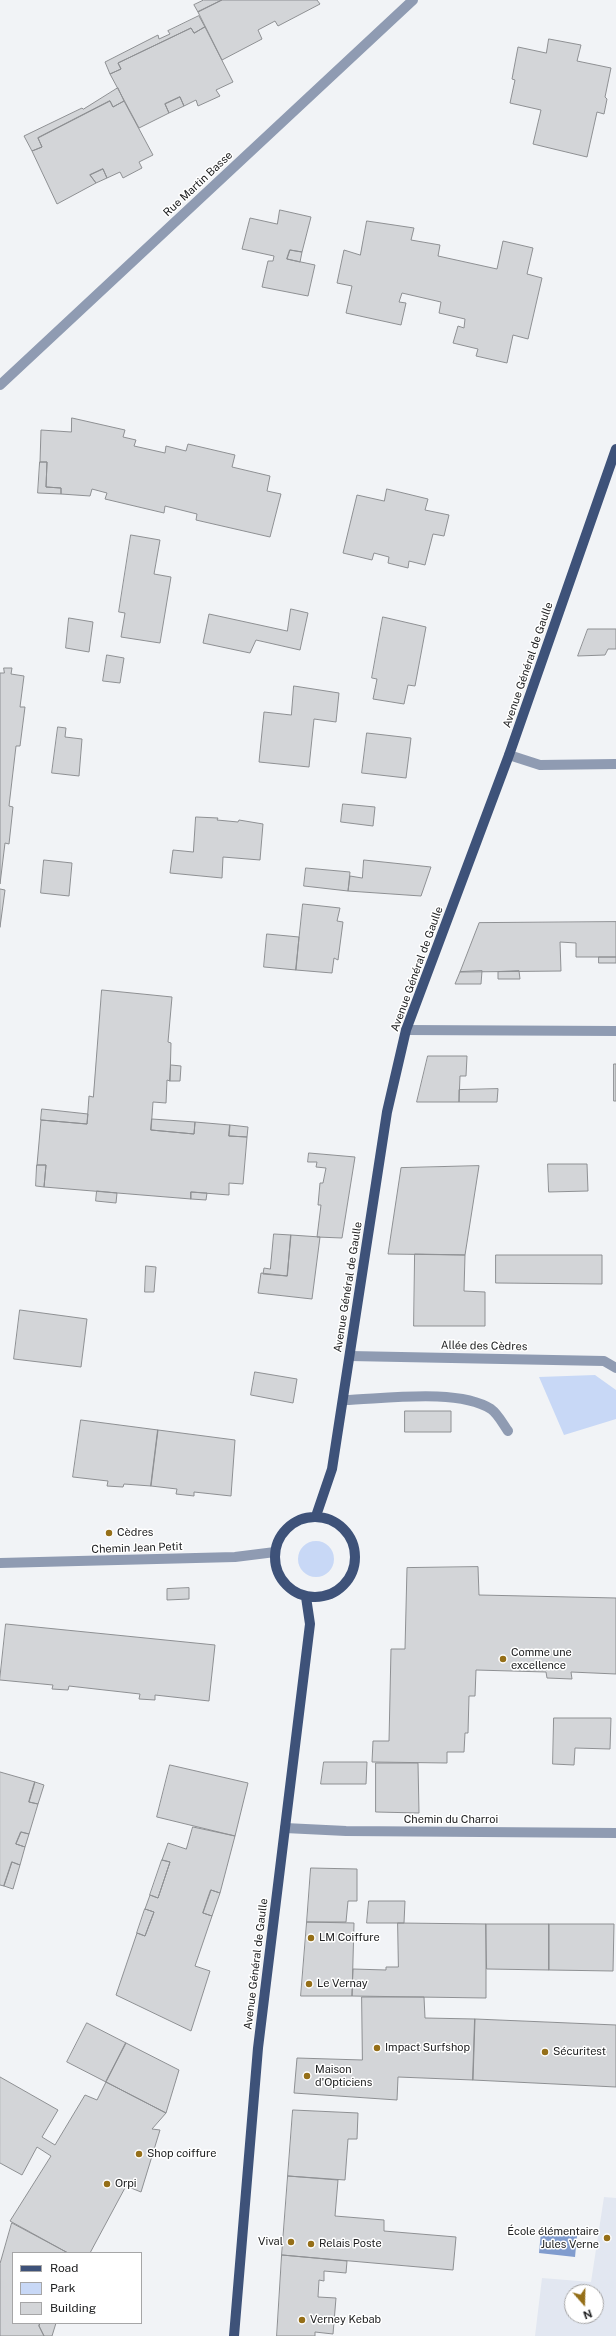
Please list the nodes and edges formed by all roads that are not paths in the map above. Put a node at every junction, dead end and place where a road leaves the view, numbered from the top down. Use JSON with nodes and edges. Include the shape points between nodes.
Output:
{"nodes":[{"id":1,"x":413,"y":0,"type":"edge"},
{"id":2,"x":0,"y":385,"type":"edge"},
{"id":3,"x":616,"y":450,"type":"edge"},
{"id":4,"x":509,"y":755,"type":"junction"},
{"id":5,"x":616,"y":764,"type":"edge"},
{"id":6,"x":406,"y":1030,"type":"junction"},
{"id":7,"x":616,"y":1031,"type":"edge"},
{"id":8,"x":350,"y":1356,"type":"junction"},
{"id":9,"x":616,"y":1368,"type":"edge"},
{"id":10,"x":344,"y":1400,"type":"junction"},
{"id":11,"x":508,"y":1431,"type":"dead end"},
{"id":12,"x":316,"y":1516,"type":"junction"},
{"id":13,"x":275,"y":1552,"type":"junction"},
{"id":14,"x":0,"y":1563,"type":"edge"},
{"id":15,"x":306,"y":1597,"type":"junction"},
{"id":16,"x":285,"y":1828,"type":"junction"},
{"id":17,"x":616,"y":1832,"type":"edge"},
{"id":18,"x":234,"y":2336,"type":"edge"}],
"edges":[{"from":1,"to":2,"type":"street","name":"Rue Martin Basse"},
{"from":3,"to":4,"type":"main road","name":"Avenue Général de Gaulle"},
{"from":4,"to":5,"type":"street","via":[[540,765]]},
{"from":4,"to":6,"type":"main road","name":"Avenue Général de Gaulle"},
{"from":6,"to":7,"type":"street"},
{"from":6,"to":8,"type":"main road","name":"Avenue Général de Gaulle","via":[[387,1112]]},
{"from":8,"to":9,"type":"street","name":"Allée des Cèdres","via":[[604,1361]]},
{"from":8,"to":10,"type":"main road","name":"Avenue Général de Gaulle"},
{"from":10,"to":11,"type":"street","via":[[455,1396],[493,1410]]},
{"from":10,"to":12,"type":"main road","name":"Avenue Général de Gaulle","via":[[332,1469]]},
{"from":12,"to":13,"type":"main road","via":[[303,1518],[291,1524],[282,1534]]},
{"from":12,"to":15,"type":"main road","via":[[330,1519],[350,1536],[355,1549],[355,1562],[352,1575],[344,1587],[326,1596]]},
{"from":13,"to":14,"type":"street","name":"Chemin Jean Petit","via":[[235,1557]]},
{"from":13,"to":15,"type":"main road","via":[[277,1572],[283,1583]]},
{"from":15,"to":16,"type":"main road","name":"Avenue Général de Gaulle","via":[[310,1624]]},
{"from":16,"to":17,"type":"street","name":"Chemin du Charroi","via":[[346,1831]]},
{"from":16,"to":18,"type":"main road","name":"Avenue Général de Gaulle","via":[[258,2048]]}]}
